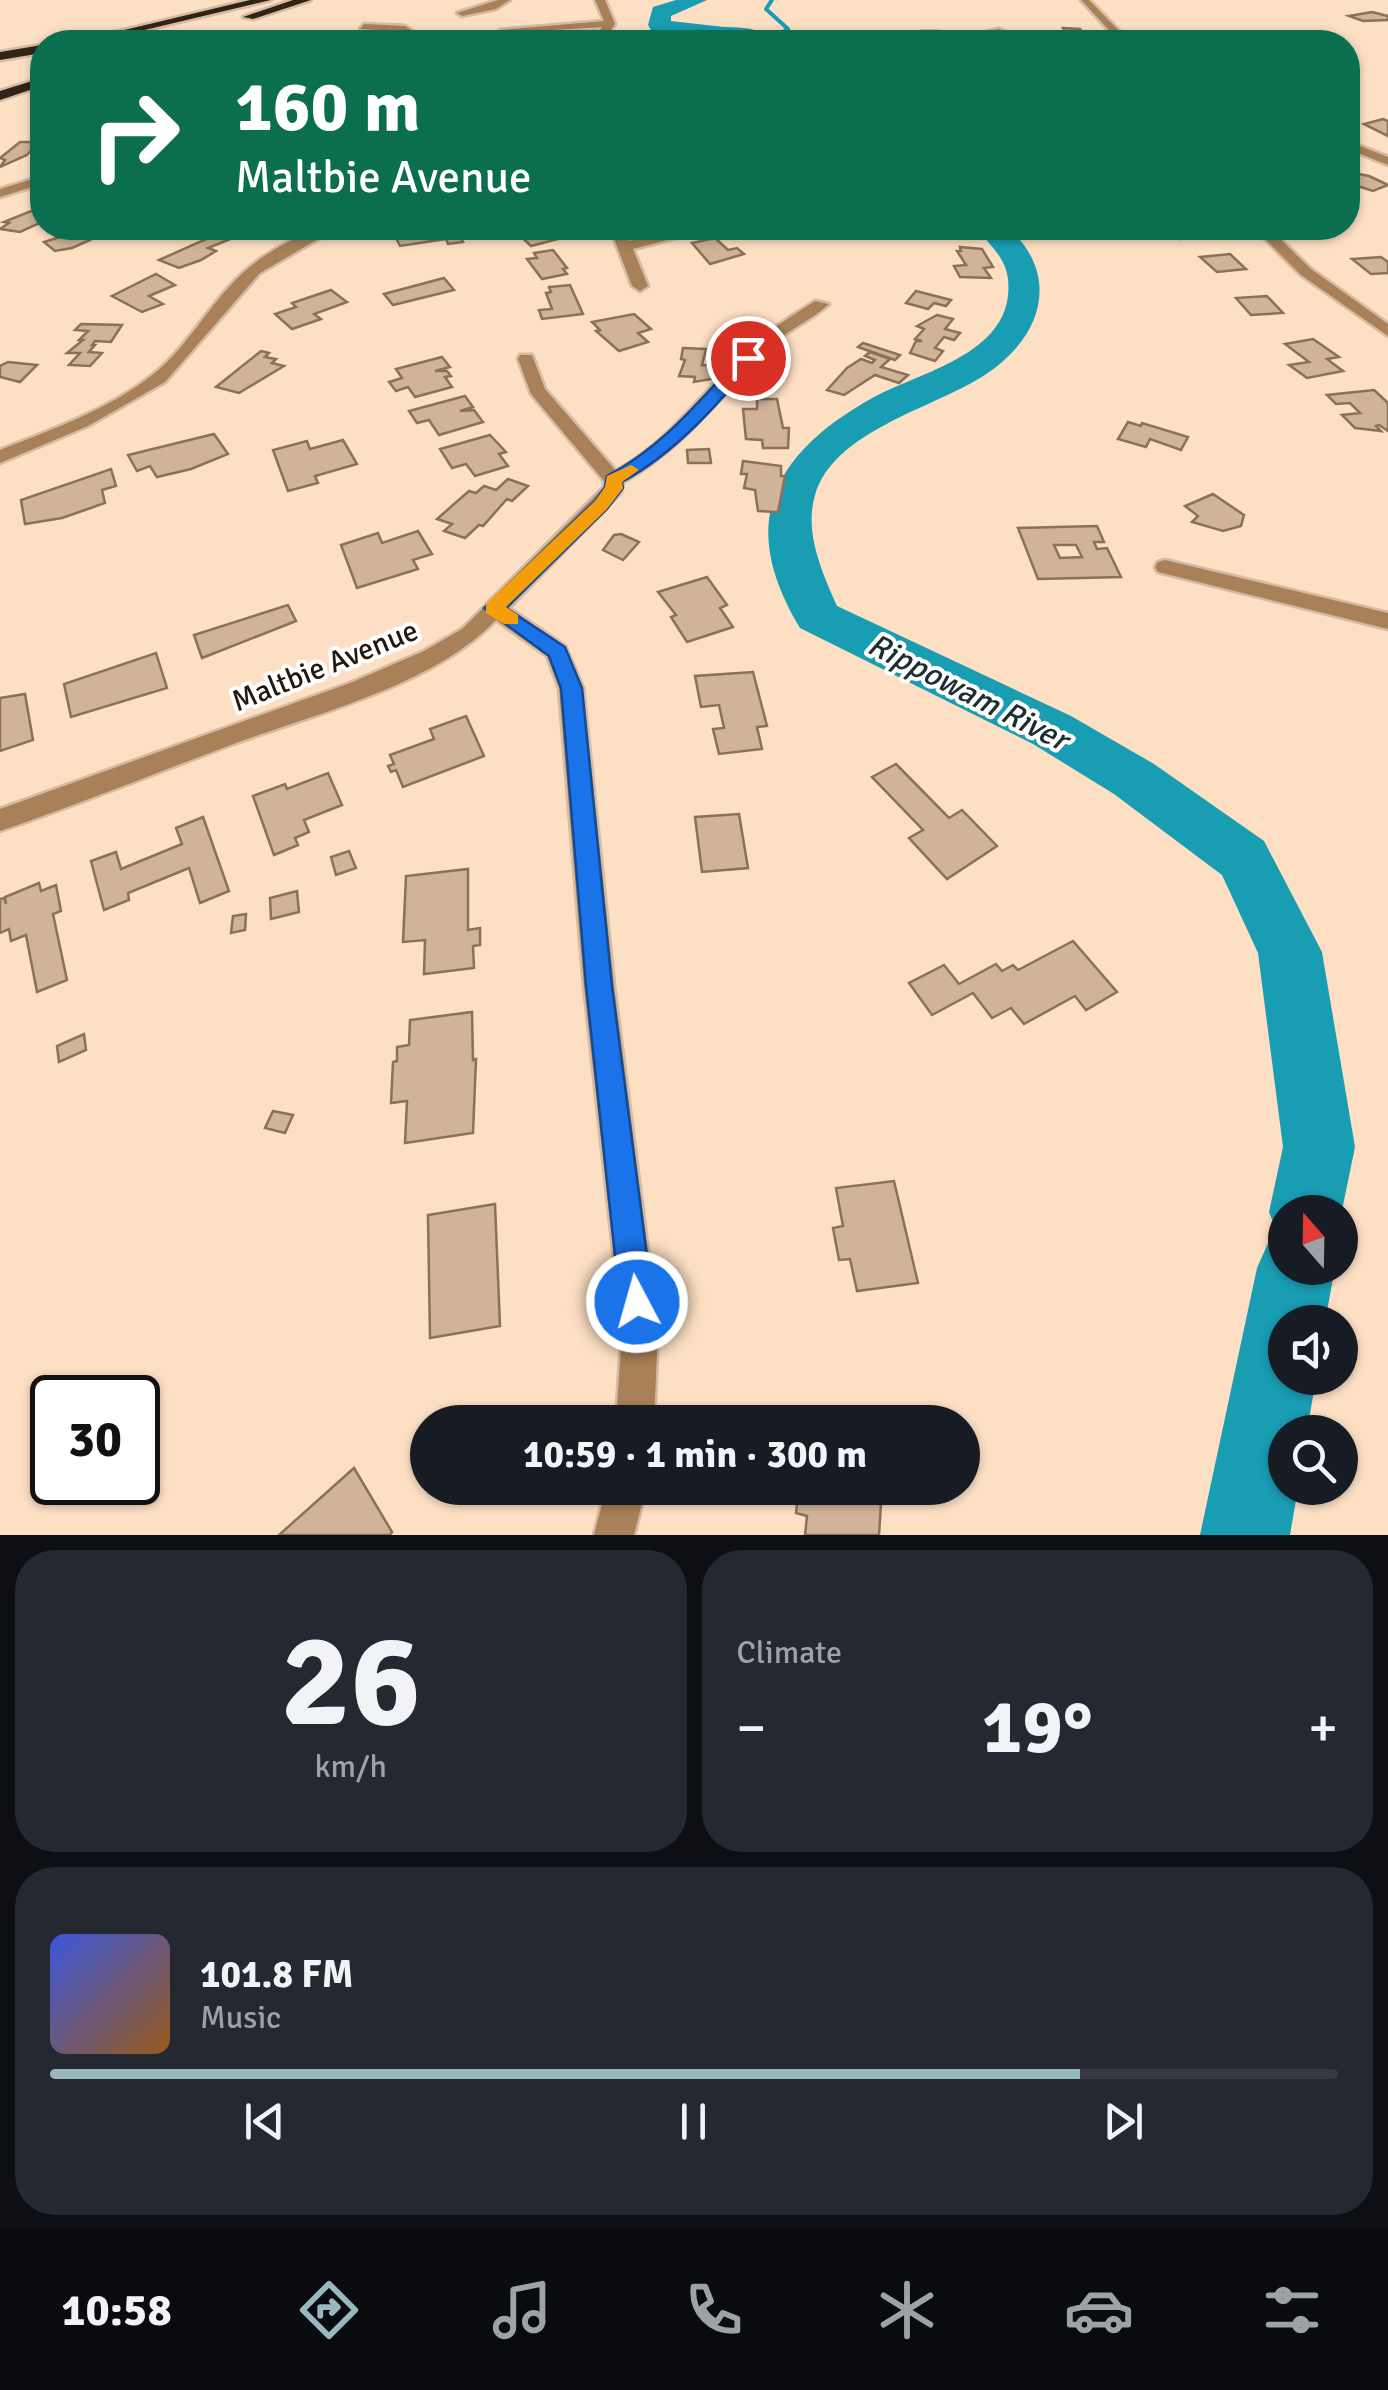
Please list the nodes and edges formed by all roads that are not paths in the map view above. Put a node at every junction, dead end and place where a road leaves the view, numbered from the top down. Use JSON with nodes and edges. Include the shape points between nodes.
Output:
{"nodes":[{"id":1,"x":266,"y":0,"type":"edge"},
{"id":2,"x":306,"y":0,"type":"edge"},
{"id":3,"x":505,"y":0,"type":"edge"},
{"id":4,"x":600,"y":0,"type":"edge"},
{"id":5,"x":1070,"y":0,"type":"edge"},
{"id":6,"x":1088,"y":0,"type":"edge"},
{"id":7,"x":462,"y":13,"type":"dead end"},
{"id":8,"x":231,"y":23,"type":"dead end"},
{"id":9,"x":610,"y":24,"type":"junction"},
{"id":10,"x":364,"y":26,"type":"dead end"},
{"id":11,"x":133,"y":30,"type":"edge"},
{"id":12,"x":164,"y":30,"type":"edge"},
{"id":13,"x":404,"y":30,"type":"edge"},
{"id":14,"x":505,"y":30,"type":"dead end"},
{"id":15,"x":606,"y":30,"type":"edge"},
{"id":16,"x":1115,"y":30,"type":"edge"},
{"id":17,"x":30,"y":51,"type":"edge"},
{"id":18,"x":0,"y":56,"type":"edge"},
{"id":19,"x":30,"y":70,"type":"edge"},
{"id":20,"x":0,"y":79,"type":"edge"},
{"id":21,"x":30,"y":84,"type":"edge"},
{"id":22,"x":0,"y":93,"type":"edge"},
{"id":23,"x":1360,"y":150,"type":"edge"},
{"id":24,"x":1388,"y":161,"type":"edge"},
{"id":25,"x":30,"y":184,"type":"edge"},
{"id":26,"x":0,"y":194,"type":"edge"},
{"id":27,"x":30,"y":199,"type":"edge"},
{"id":28,"x":306,"y":240,"type":"edge"},
{"id":29,"x":623,"y":240,"type":"edge"},
{"id":30,"x":653,"y":240,"type":"edge"},
{"id":31,"x":1273,"y":240,"type":"edge"},
{"id":32,"x":626,"y":246,"type":"junction"},
{"id":33,"x":640,"y":286,"type":"dead end"},
{"id":34,"x":822,"y":304,"type":"dead end"},
{"id":35,"x":1388,"y":330,"type":"edge"},
{"id":36,"x":526,"y":359,"type":"dead end"},
{"id":37,"x":0,"y":457,"type":"edge"},
{"id":38,"x":613,"y":480,"type":"junction"},
{"id":39,"x":1164,"y":567,"type":"dead end"},
{"id":40,"x":494,"y":608,"type":"junction"},
{"id":41,"x":1388,"y":621,"type":"edge"},
{"id":42,"x":0,"y":820,"type":"edge"},
{"id":43,"x":636,"y":1405,"type":"edge"},
{"id":44,"x":622,"y":1505,"type":"edge"},
{"id":45,"x":614,"y":1535,"type":"edge"}],
"edges":[{"from":1,"to":11,"type":"highway"},
{"from":1,"to":12,"type":"highway"},
{"from":2,"to":8,"type":"highway"},
{"from":3,"to":7,"type":"street"},
{"from":4,"to":9,"type":"street"},
{"from":5,"to":6,"type":"street"},
{"from":6,"to":16,"type":"street"},
{"from":9,"to":14,"type":"street"},
{"from":9,"to":15,"type":"street"},
{"from":10,"to":13,"type":"street"},
{"from":17,"to":18,"type":"highway"},
{"from":19,"to":20,"type":"highway"},
{"from":21,"to":22,"type":"highway"},
{"from":23,"to":24,"type":"street"},
{"from":25,"to":26,"type":"street"},
{"from":26,"to":27,"type":"street"},
{"from":28,"to":37,"type":"street","via":[[259,264],[158,378]]},
{"from":29,"to":32,"type":"street"},
{"from":30,"to":32,"type":"street"},
{"from":31,"to":35,"type":"street"},
{"from":32,"to":33,"type":"street"},
{"from":34,"to":38,"type":"street","name":"Maltbie Avenue","via":[[768,340],[650,460]]},
{"from":36,"to":38,"type":"street","via":[[537,390]]},
{"from":38,"to":40,"type":"street","name":"Maltbie Avenue","via":[[601,505]]},
{"from":39,"to":41,"type":"street"},
{"from":40,"to":42,"type":"street","name":"Maltbie Avenue","via":[[470,634],[432,657]]},
{"from":40,"to":43,"type":"street","via":[[558,652],[571,688],[640,1330]]},
{"from":44,"to":45,"type":"street"}]}
